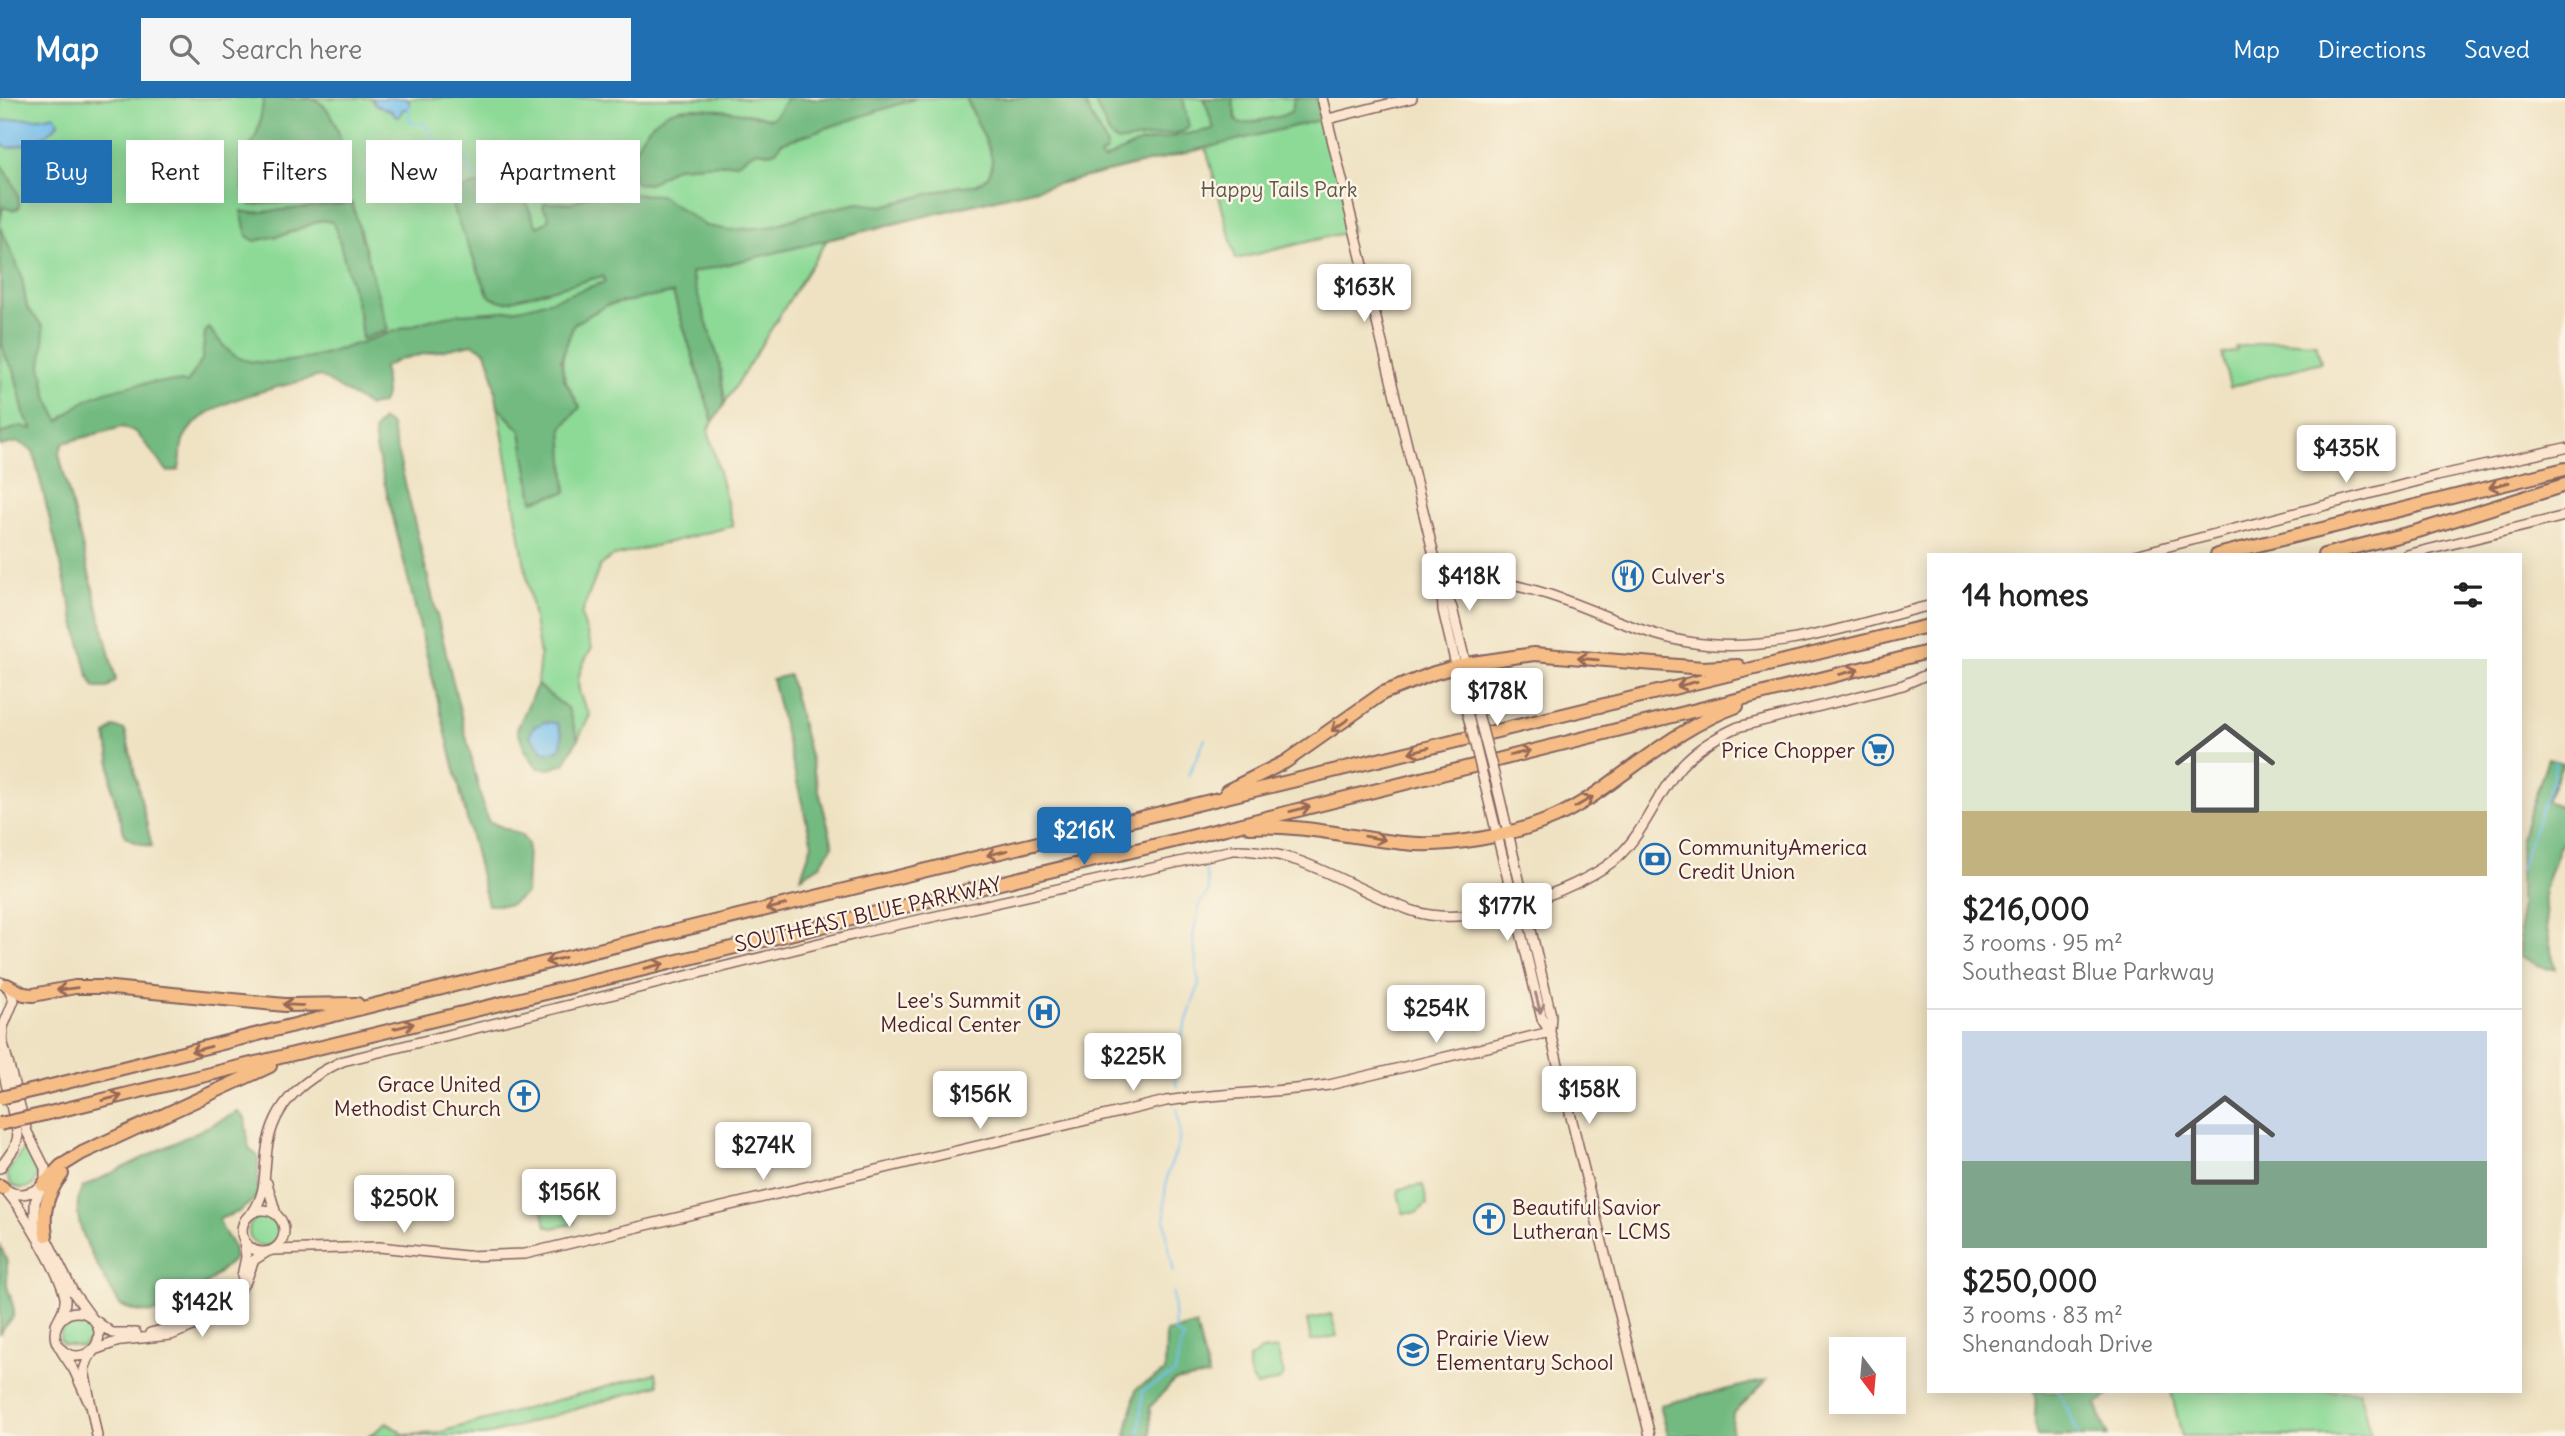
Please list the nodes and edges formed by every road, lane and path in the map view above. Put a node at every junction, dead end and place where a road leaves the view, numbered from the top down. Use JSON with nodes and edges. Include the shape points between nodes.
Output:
{"nodes":[{"id":1,"x":1322,"y":98,"type":"edge"},
{"id":2,"x":1412,"y":98,"type":"edge"},
{"id":3,"x":1328,"y":119,"type":"junction"},
{"id":4,"x":2565,"y":447,"type":"edge"},
{"id":5,"x":2565,"y":469,"type":"edge"},
{"id":6,"x":2565,"y":485,"type":"edge"},
{"id":7,"x":2565,"y":516,"type":"edge"},
{"id":8,"x":2143,"y":553,"type":"edge"},
{"id":9,"x":2225,"y":553,"type":"edge"},
{"id":10,"x":2332,"y":553,"type":"edge"},
{"id":11,"x":2415,"y":553,"type":"edge"},
{"id":12,"x":1442,"y":588,"type":"junction"},
{"id":13,"x":1927,"y":606,"type":"edge"},
{"id":14,"x":1927,"y":626,"type":"edge"},
{"id":15,"x":1849,"y":645,"type":"junction"},
{"id":16,"x":1927,"y":652,"type":"edge"},
{"id":17,"x":1461,"y":665,"type":"junction"},
{"id":18,"x":1927,"y":674,"type":"edge"},
{"id":19,"x":1783,"y":688,"type":"junction"},
{"id":20,"x":1182,"y":808,"type":"junction"},
{"id":21,"x":1502,"y":833,"type":"junction"},
{"id":22,"x":1186,"y":838,"type":"junction"},
{"id":23,"x":1524,"y":902,"type":"junction"},
{"id":24,"x":1513,"y":905,"type":"junction"},
{"id":25,"x":3,"y":982,"type":"edge"},
{"id":26,"x":433,"y":990,"type":"junction"},
{"id":27,"x":1550,"y":1032,"type":"junction"},
{"id":28,"x":361,"y":1037,"type":"junction"},
{"id":29,"x":0,"y":1057,"type":"edge"},
{"id":30,"x":0,"y":1098,"type":"edge"},
{"id":31,"x":0,"y":1124,"type":"edge"},
{"id":32,"x":75,"y":1158,"type":"junction"},
{"id":33,"x":0,"y":1168,"type":"edge"},
{"id":34,"x":264,"y":1178,"type":"junction"},
{"id":35,"x":42,"y":1185,"type":"junction"},
{"id":36,"x":1,"y":1186,"type":"edge"},
{"id":37,"x":254,"y":1212,"type":"junction"},
{"id":38,"x":276,"y":1214,"type":"junction"},
{"id":39,"x":284,"y":1228,"type":"junction"},
{"id":40,"x":46,"y":1235,"type":"junction"},
{"id":41,"x":244,"y":1240,"type":"junction"},
{"id":42,"x":305,"y":1248,"type":"junction"},
{"id":43,"x":270,"y":1251,"type":"junction"},
{"id":44,"x":93,"y":1318,"type":"junction"},
{"id":45,"x":56,"y":1324,"type":"junction"},
{"id":46,"x":94,"y":1350,"type":"junction"},
{"id":47,"x":62,"y":1352,"type":"junction"},
{"id":48,"x":89,"y":1405,"type":"junction"},
{"id":49,"x":97,"y":1436,"type":"edge"},
{"id":50,"x":1650,"y":1436,"type":"edge"}],
"edges":[{"from":1,"to":3,"type":"street"},
{"from":2,"to":3,"type":"street"},
{"from":3,"to":12,"type":"street"},
{"from":4,"to":8,"type":"street"},
{"from":5,"to":9,"type":"highway","one_way":true},
{"from":6,"to":10,"type":"highway"},
{"from":7,"to":11,"type":"street"},
{"from":12,"to":13,"type":"street","via":[[1500,583],[1542,593],[1639,629],[1688,642],[1728,646],[1771,644]]},
{"from":12,"to":17,"type":"street","via":[[1452,608]]},
{"from":14,"to":15,"type":"highway"},
{"from":15,"to":17,"type":"highway","one_way":true,"via":[[1751,664],[1703,668],[1534,654]]},
{"from":15,"to":20,"type":"highway","one_way":true},
{"from":19,"to":16,"type":"highway","one_way":true},
{"from":17,"to":20,"type":"highway","one_way":true,"via":[[1383,693],[1267,773]]},
{"from":17,"to":21,"type":"street","bridge":true,"via":[[1468,716]]},
{"from":17,"to":21,"type":"street","bridge":true,"via":[[1496,782]]},
{"from":18,"to":23,"type":"street","name":"SOUTHEAST BLUE PARKWAY","via":[[1903,685],[1738,727],[1709,742],[1681,767],[1620,856],[1573,886]]},
{"from":21,"to":19,"type":"highway","one_way":true,"via":[[1553,818],[1600,792],[1707,719]]},
{"from":22,"to":19,"type":"highway","one_way":true},
{"from":20,"to":26,"type":"highway","one_way":true},
{"from":22,"to":21,"type":"highway","one_way":true,"via":[[1266,826],[1413,844]]},
{"from":21,"to":23,"type":"street"},
{"from":21,"to":24,"type":"street"},
{"from":28,"to":22,"type":"highway","one_way":true},
{"from":23,"to":24,"type":"street","name":"SOUTHEAST BLUE PARKWAY"},
{"from":23,"to":27,"type":"street","via":[[1551,1015]]},
{"from":24,"to":27,"type":"street","one_way":true,"via":[[1542,1019]]},
{"from":24,"to":34,"type":"street","name":"SOUTHEAST BLUE PARKWAY","via":[[1471,916],[1434,916],[1412,911],[1291,857],[1252,849],[1212,853],[343,1061],[315,1074],[285,1103],[272,1126]]},
{"from":26,"to":25,"type":"highway","one_way":true,"via":[[360,1004],[307,1006],[102,987],[28,995]]},
{"from":25,"to":35,"type":"street","via":[[12,993],[13,1004],[2,1040],[29,1138],[45,1168]]},
{"from":26,"to":30,"type":"highway","one_way":true,"bridge":true},
{"from":27,"to":42,"type":"street","via":[[1329,1085],[1166,1101],[525,1254],[466,1256],[379,1247]]},
{"from":27,"to":50,"type":"street"},
{"from":31,"to":28,"type":"highway","one_way":true,"bridge":true},
{"from":28,"to":32,"type":"highway","via":[[352,1044],[253,1072]]},
{"from":29,"to":33,"type":"street","via":[[18,1131],[15,1147]]},
{"from":32,"to":35,"type":"highway"},
{"from":32,"to":40,"type":"highway","via":[[48,1197]]},
{"from":34,"to":37,"type":"street","name":"SOUTHEAST BLUE PARKWAY","via":[[264,1192]]},
{"from":34,"to":38,"type":"street","name":"SOUTHEAST BLUE PARKWAY"},
{"from":35,"to":36,"type":"street","via":[[24,1194]]},
{"from":35,"to":40,"type":"street","via":[[34,1210]]},
{"from":36,"to":45,"type":"street","via":[[28,1221],[63,1291],[64,1305]]},
{"from":37,"to":38,"type":"street"},
{"from":37,"to":41,"type":"street","via":[[244,1221]]},
{"from":38,"to":39,"type":"street"},
{"from":39,"to":42,"type":"street"},
{"from":39,"to":43,"type":"street","via":[[282,1241]]},
{"from":40,"to":44,"type":"street","via":[[72,1292]]},
{"from":41,"to":43,"type":"street","via":[[253,1250]]},
{"from":41,"to":44,"type":"street","via":[[246,1261],[240,1279],[220,1303],[196,1319],[167,1330],[130,1334],[112,1333]]},
{"from":42,"to":43,"type":"street"},
{"from":43,"to":46,"type":"street","via":[[254,1260],[234,1297],[203,1322],[165,1337],[122,1340]]},
{"from":44,"to":45,"type":"street","via":[[71,1314]]},
{"from":44,"to":46,"type":"street","via":[[100,1335]]},
{"from":45,"to":47,"type":"street","via":[[54,1339]]},
{"from":46,"to":47,"type":"street","via":[[79,1355]]},
{"from":46,"to":48,"type":"street","via":[[84,1370]]},
{"from":47,"to":48,"type":"street"},
{"from":48,"to":49,"type":"street"}]}
